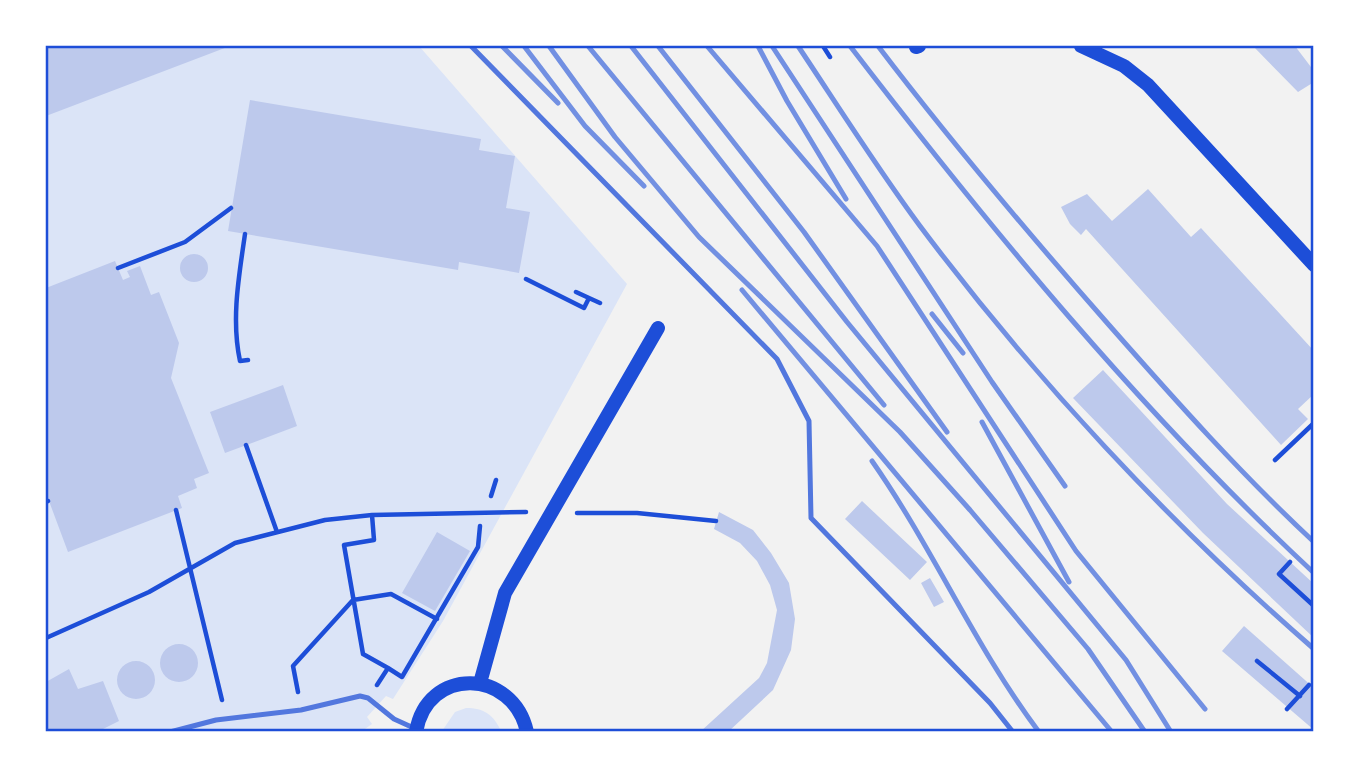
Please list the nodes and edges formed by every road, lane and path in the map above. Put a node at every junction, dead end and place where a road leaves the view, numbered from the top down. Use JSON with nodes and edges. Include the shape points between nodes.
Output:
{"nodes":[{"id":1,"x":471,"y":46,"type":"edge"},
{"id":2,"x":823,"y":46,"type":"edge"},
{"id":3,"x":1080,"y":46,"type":"edge"},
{"id":4,"x":830,"y":57,"type":"dead end"},
{"id":5,"x":231,"y":208,"type":"dead end"},
{"id":6,"x":245,"y":234,"type":"dead end"},
{"id":7,"x":1314,"y":265,"type":"edge"},
{"id":8,"x":118,"y":268,"type":"dead end"},
{"id":9,"x":526,"y":279,"type":"dead end"},
{"id":10,"x":576,"y":292,"type":"dead end"},
{"id":11,"x":589,"y":298,"type":"junction"},
{"id":12,"x":600,"y":303,"type":"dead end"},
{"id":13,"x":658,"y":328,"type":"dead end"},
{"id":14,"x":248,"y":360,"type":"dead end"},
{"id":15,"x":1314,"y":423,"type":"edge"},
{"id":16,"x":246,"y":445,"type":"dead end"},
{"id":17,"x":1275,"y":460,"type":"dead end"},
{"id":18,"x":496,"y":480,"type":"dead end"},
{"id":19,"x":491,"y":496,"type":"dead end"},
{"id":20,"x":177,"y":510,"type":"dead end"},
{"id":21,"x":504,"y":512,"type":"dead end"},
{"id":22,"x":637,"y":513,"type":"dead end"},
{"id":23,"x":372,"y":514,"type":"junction"},
{"id":24,"x":716,"y":521,"type":"dead end"},
{"id":25,"x":480,"y":526,"type":"dead end"},
{"id":26,"x":277,"y":532,"type":"junction"},
{"id":27,"x":1290,"y":562,"type":"dead end"},
{"id":28,"x":353,"y":600,"type":"junction"},
{"id":29,"x":1314,"y":606,"type":"edge"},
{"id":30,"x":437,"y":619,"type":"junction"},
{"id":31,"x":46,"y":638,"type":"edge"},
{"id":32,"x":1257,"y":661,"type":"dead end"},
{"id":33,"x":388,"y":668,"type":"junction"},
{"id":34,"x":384,"y":674,"type":"dead end"},
{"id":35,"x":480,"y":683,"type":"junction"},
{"id":36,"x":1310,"y":685,"type":"dead end"},
{"id":37,"x":1300,"y":696,"type":"junction"},
{"id":38,"x":224,"y":705,"type":"dead end"},
{"id":39,"x":1287,"y":709,"type":"dead end"},
{"id":40,"x":301,"y":710,"type":"junction"},
{"id":41,"x":416,"y":730,"type":"edge"},
{"id":42,"x":170,"y":732,"type":"edge"},
{"id":43,"x":527,"y":732,"type":"edge"},
{"id":44,"x":1013,"y":732,"type":"edge"}],
"edges":[{"from":1,"to":44,"type":"lane","via":[[777,359],[808,421],[811,518]]},
{"from":2,"to":4,"type":"path"},
{"from":3,"to":7,"type":"main road","via":[[1124,66],[1148,85]]},
{"from":5,"to":8,"type":"path","via":[[185,242]]},
{"from":6,"to":14,"type":"path","via":[[236,298],[236,344],[240,362]]},
{"from":9,"to":11,"type":"path","via":[[584,308]]},
{"from":10,"to":11,"type":"path"},
{"from":11,"to":12,"type":"path"},
{"from":13,"to":35,"type":"main road","via":[[505,593]]},
{"from":15,"to":17,"type":"path"},
{"from":16,"to":26,"type":"path"},
{"from":18,"to":19,"type":"path"},
{"from":20,"to":38,"type":"path"},
{"from":21,"to":23,"type":"path"},
{"from":22,"to":24,"type":"path"},
{"from":23,"to":26,"type":"path"},
{"from":23,"to":28,"type":"path","via":[[374,540],[344,545]]},
{"from":25,"to":30,"type":"path","via":[[478,547]]},
{"from":26,"to":31,"type":"path","via":[[235,543],[149,592]]},
{"from":27,"to":29,"type":"path","via":[[1279,574]]},
{"from":28,"to":30,"type":"path","via":[[391,594]]},
{"from":28,"to":33,"type":"path","via":[[363,654]]},
{"from":28,"to":40,"type":"path","via":[[293,666]]},
{"from":30,"to":33,"type":"path","via":[[402,677]]},
{"from":32,"to":37,"type":"path"},
{"from":33,"to":34,"type":"path"},
{"from":35,"to":41,"type":"main road","via":[[458,684],[439,693],[424,709]]},
{"from":35,"to":43,"type":"main road","via":[[512,700]]},
{"from":36,"to":37,"type":"path"},
{"from":37,"to":39,"type":"path"},
{"from":40,"to":41,"type":"lane","via":[[359,696]]},
{"from":40,"to":42,"type":"lane","via":[[215,720]]}]}
